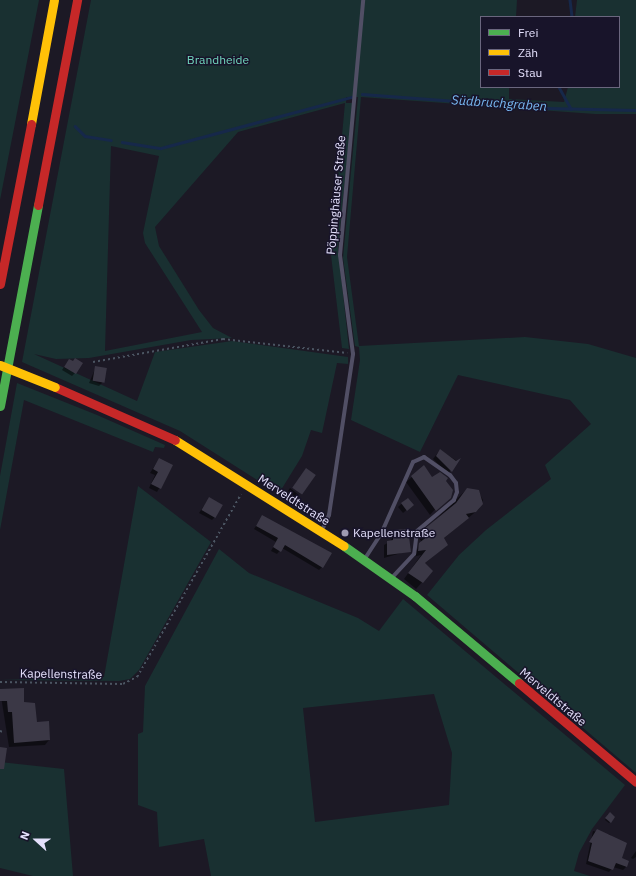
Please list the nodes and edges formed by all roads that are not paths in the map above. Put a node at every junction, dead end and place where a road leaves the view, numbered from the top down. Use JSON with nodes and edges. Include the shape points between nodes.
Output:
{"nodes":[{"id":1,"x":54,"y":0,"type":"edge"},
{"id":2,"x":77,"y":0,"type":"edge"},
{"id":3,"x":363,"y":0,"type":"edge"},
{"id":4,"x":0,"y":284,"type":"edge"},
{"id":5,"x":0,"y":365,"type":"edge"},
{"id":6,"x":0,"y":406,"type":"edge"},
{"id":7,"x":321,"y":532,"type":"junction"},
{"id":8,"x":363,"y":560,"type":"junction"},
{"id":9,"x":391,"y":579,"type":"junction"},
{"id":10,"x":636,"y":782,"type":"edge"}],
"edges":[{"from":1,"to":4,"type":"main road"},
{"from":2,"to":6,"type":"main road"},
{"from":3,"to":7,"type":"lane","name":"Pöppinghäuser Straße","via":[[340,255],[353,354],[329,515]]},
{"from":5,"to":7,"type":"main road","name":"Merveldtstraße","bridge":true,"via":[[175,440]]},
{"from":7,"to":8,"type":"main road","name":"Merveldtstraße"},
{"from":8,"to":9,"type":"main road","name":"Merveldtstraße"},
{"from":8,"to":9,"type":"lane","via":[[380,534],[413,462],[424,457],[450,475],[456,483],[457,492],[454,500],[417,531],[414,554]]},
{"from":9,"to":10,"type":"main road","name":"Merveldtstraße"}]}
